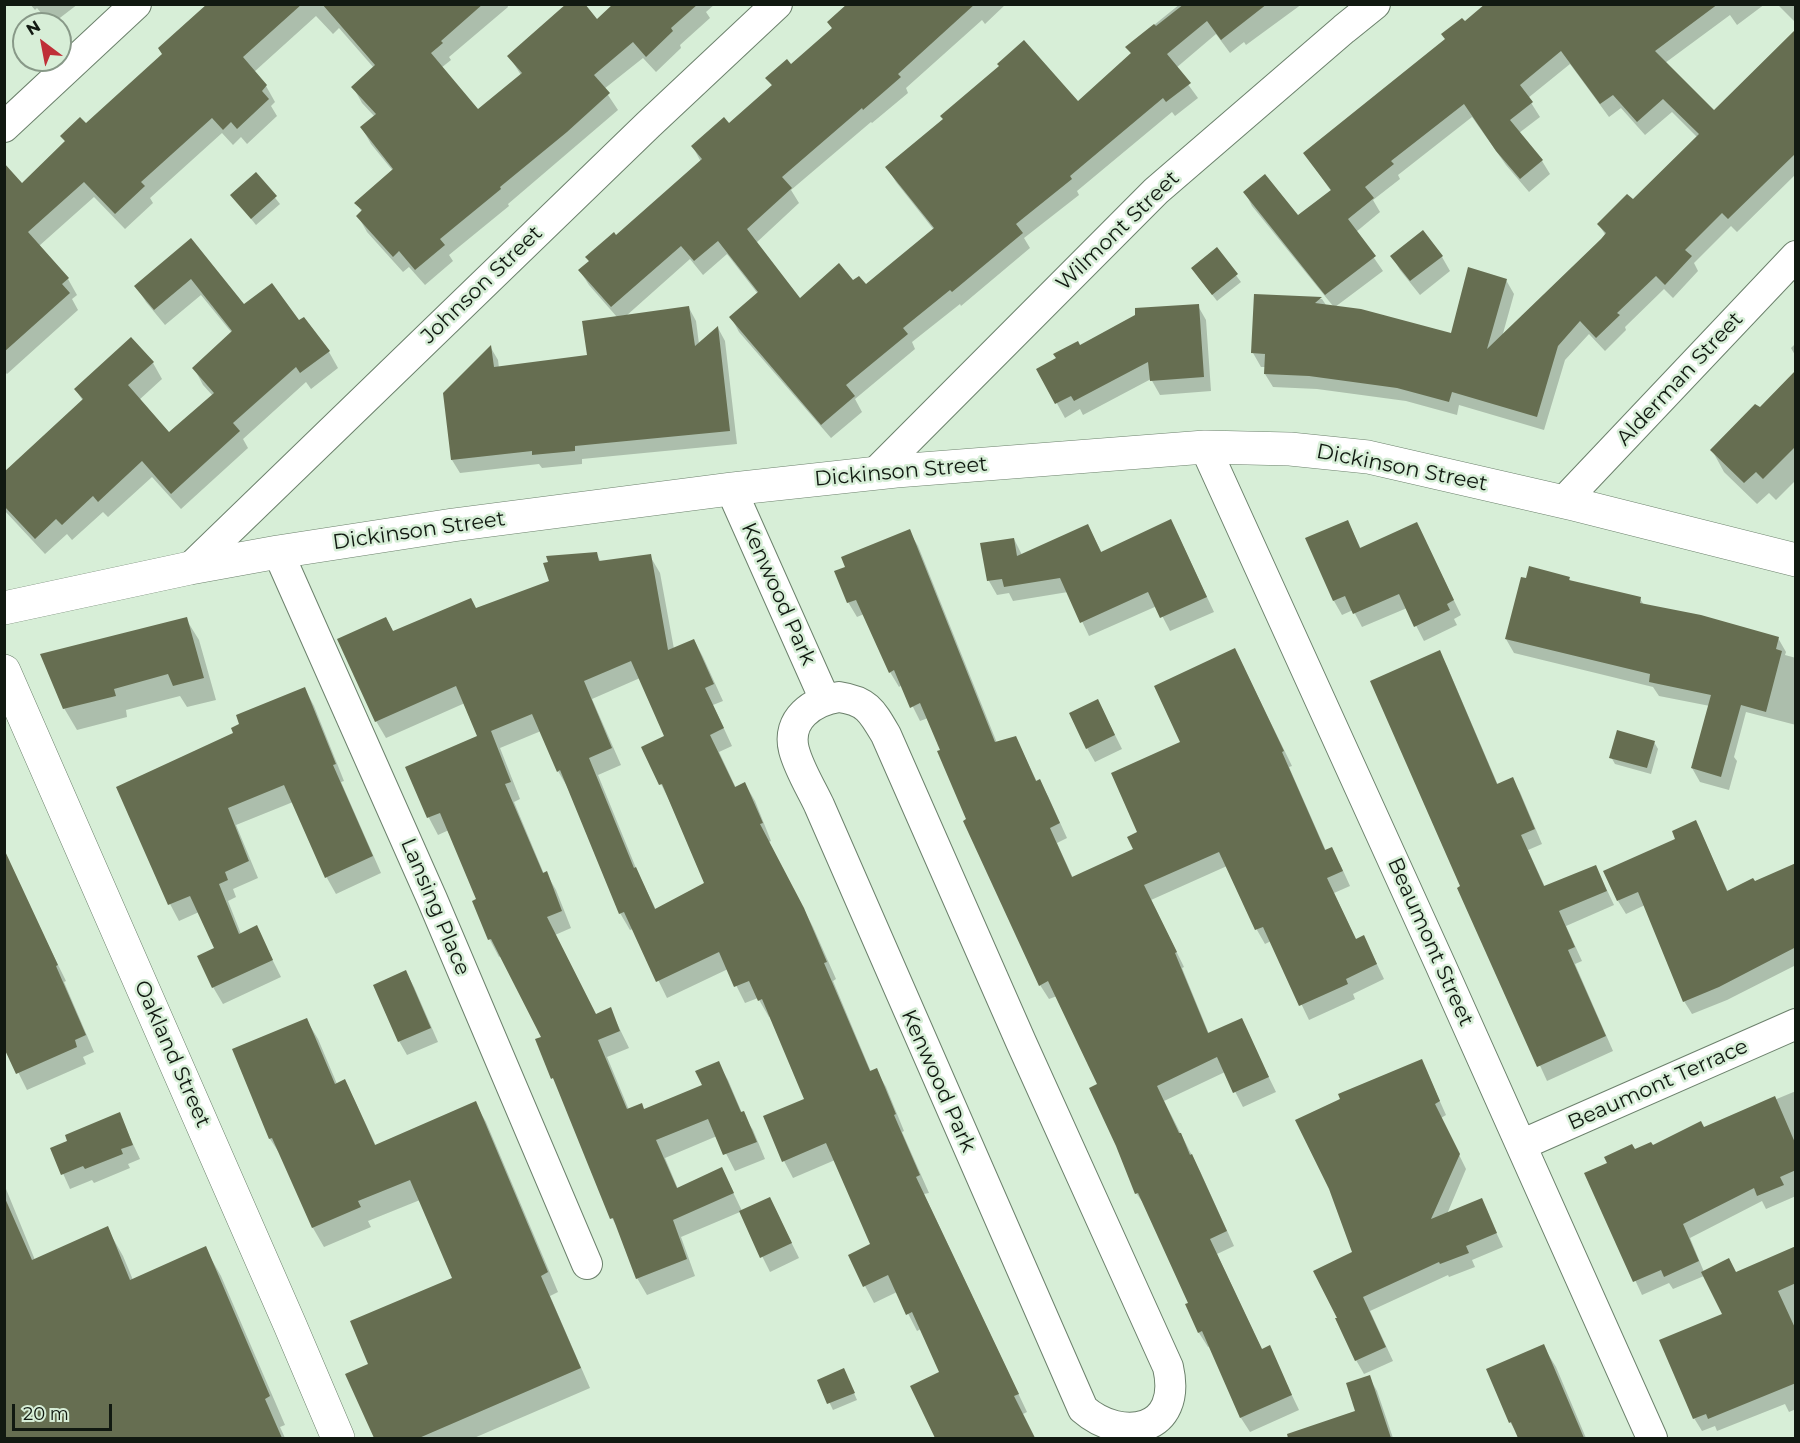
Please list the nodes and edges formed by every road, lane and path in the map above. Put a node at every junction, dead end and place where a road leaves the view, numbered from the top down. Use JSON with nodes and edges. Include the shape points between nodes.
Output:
{"nodes":[{"id":1,"x":136,"y":4,"type":"edge"},
{"id":2,"x":777,"y":4,"type":"edge"},
{"id":3,"x":1375,"y":4,"type":"edge"},
{"id":4,"x":4,"y":127,"type":"edge"},
{"id":5,"x":1796,"y":256,"type":"edge"},
{"id":6,"x":1205,"y":447,"type":"junction"},
{"id":7,"x":875,"y":473,"type":"junction"},
{"id":8,"x":731,"y":489,"type":"junction"},
{"id":9,"x":1564,"y":501,"type":"junction"},
{"id":10,"x":278,"y":552,"type":"junction"},
{"id":11,"x":1796,"y":560,"type":"edge"},
{"id":12,"x":190,"y":568,"type":"junction"},
{"id":13,"x":4,"y":608,"type":"edge"},
{"id":14,"x":4,"y":671,"type":"edge"},
{"id":15,"x":825,"y":700,"type":"junction"},
{"id":16,"x":1796,"y":1024,"type":"edge"},
{"id":17,"x":1521,"y":1145,"type":"junction"},
{"id":18,"x":587,"y":1264,"type":"dead end"},
{"id":19,"x":1142,"y":1436,"type":"edge"},
{"id":20,"x":338,"y":1438,"type":"edge"},
{"id":21,"x":1652,"y":1438,"type":"edge"}],
"edges":[{"from":1,"to":4,"type":"street"},
{"from":2,"to":12,"type":"street","name":"Johnson Street"},
{"from":3,"to":7,"type":"street","name":"Wilmont Street","via":[[1156,191]]},
{"from":5,"to":9,"type":"street","name":"Alderman Street"},
{"from":6,"to":7,"type":"main road","name":"Dickinson Street"},
{"from":6,"to":9,"type":"main road","name":"Dickinson Street","via":[[1290,449],[1368,457]]},
{"from":6,"to":17,"type":"street","name":"Beaumont Street"},
{"from":7,"to":8,"type":"main road","name":"Dickinson Street"},
{"from":8,"to":10,"type":"main road","name":"Dickinson Street"},
{"from":8,"to":15,"type":"street","name":"Kenwood Park"},
{"from":9,"to":11,"type":"main road","name":"Dickinson Street"},
{"from":10,"to":12,"type":"main road","name":"Dickinson Street"},
{"from":10,"to":18,"type":"street","name":"Lansing Place","via":[[432,899]]},
{"from":12,"to":13,"type":"main road","name":"Dickinson Street"},
{"from":14,"to":20,"type":"main road","name":"Oakland Street"},
{"from":15,"to":19,"type":"street","name":"Kenwood Park","via":[[839,697],[864,704],[886,735],[1168,1367],[1171,1393],[1165,1415]]},
{"from":15,"to":19,"type":"street","name":"Kenwood Park","via":[[798,719],[794,751],[1083,1409],[1104,1429]]},
{"from":16,"to":17,"type":"street","name":"Beaumont Terrace"},
{"from":17,"to":21,"type":"street","name":"Beaumont Street"}]}
